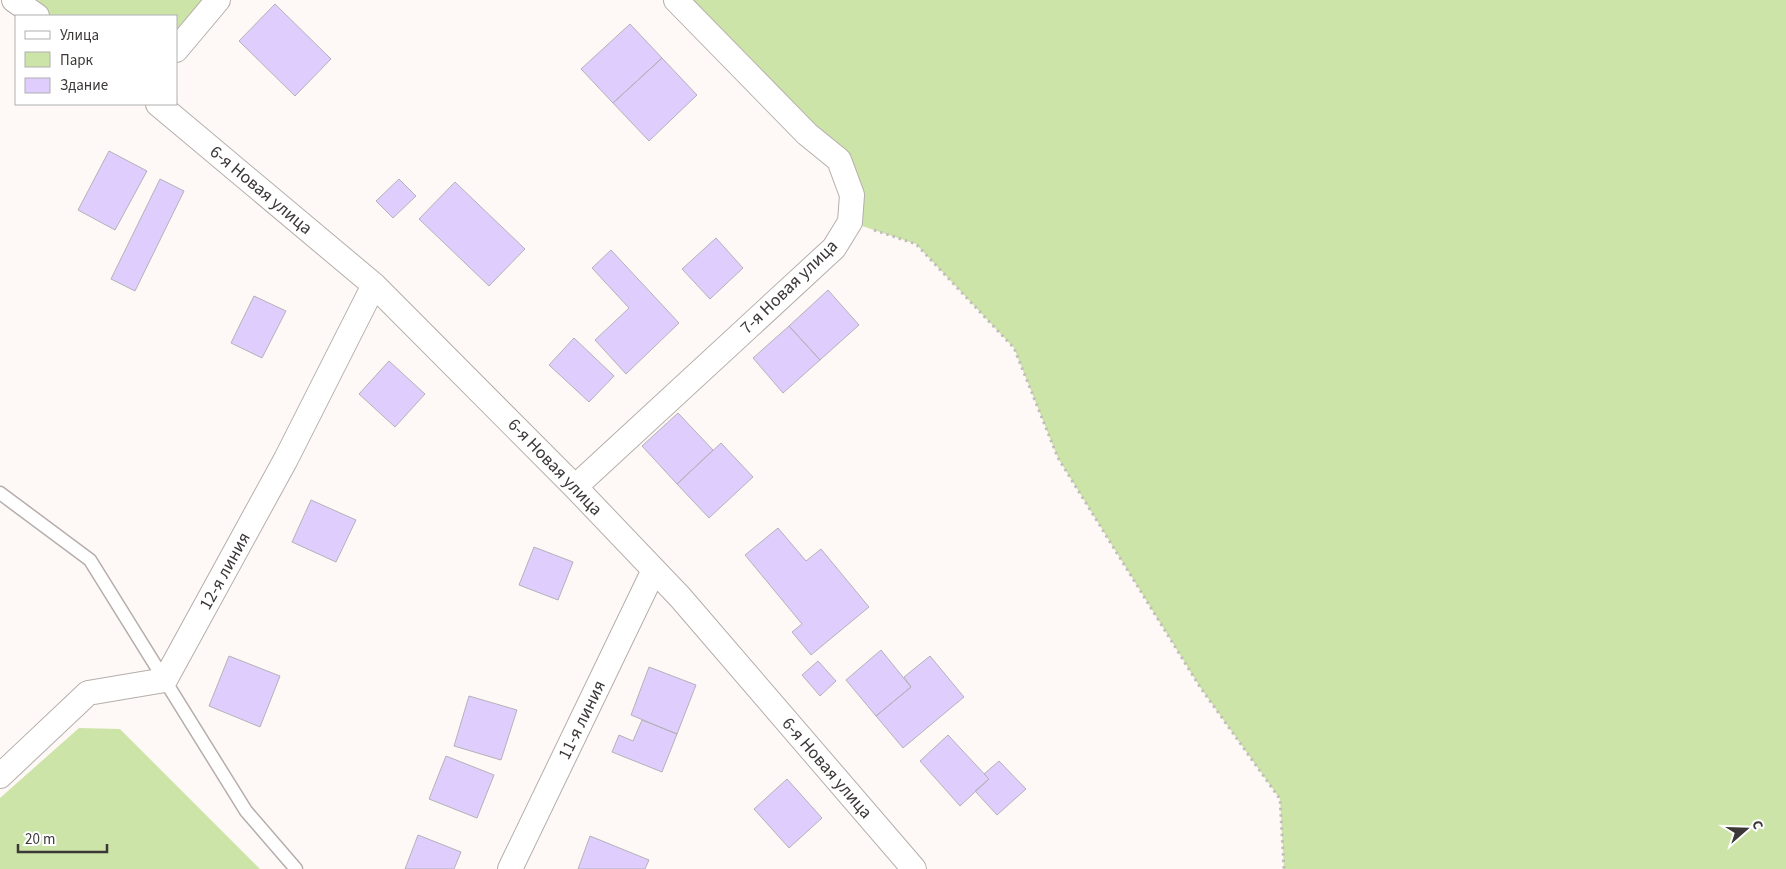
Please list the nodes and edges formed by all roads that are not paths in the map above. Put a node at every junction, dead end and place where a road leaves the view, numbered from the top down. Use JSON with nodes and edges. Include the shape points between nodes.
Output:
{"nodes":[{"id":1,"x":14,"y":0,"type":"edge"},
{"id":2,"x":218,"y":0,"type":"edge"},
{"id":3,"x":676,"y":0,"type":"edge"},
{"id":4,"x":36,"y":15,"type":"edge"},
{"id":5,"x":178,"y":48,"type":"edge"},
{"id":6,"x":159,"y":105,"type":"edge"},
{"id":7,"x":374,"y":285,"type":"junction"},
{"id":8,"x":575,"y":486,"type":"junction"},
{"id":9,"x":0,"y":493,"type":"edge"},
{"id":10,"x":654,"y":570,"type":"junction"},
{"id":11,"x":165,"y":680,"type":"junction"},
{"id":12,"x":0,"y":776,"type":"edge"},
{"id":13,"x":296,"y":869,"type":"edge"},
{"id":14,"x":510,"y":869,"type":"edge"},
{"id":15,"x":914,"y":869,"type":"edge"}],
"edges":[{"from":1,"to":4,"type":"street"},
{"from":2,"to":5,"type":"street"},
{"from":3,"to":8,"type":"street","name":"7-я Новая улица","via":[[807,134],[839,160],[852,195],[850,222],[834,248]]},
{"from":6,"to":7,"type":"street","name":"6-я Новая улица"},
{"from":7,"to":8,"type":"street","name":"6-я Новая улица"},
{"from":7,"to":11,"type":"street","name":"12-я линия","via":[[286,459]]},
{"from":8,"to":10,"type":"street","name":"6-я Новая улица"},
{"from":9,"to":11,"type":"lane","via":[[90,560]]},
{"from":10,"to":14,"type":"street","name":"11-я линия"},
{"from":10,"to":15,"type":"street","name":"6-я Новая улица"},
{"from":11,"to":12,"type":"street","via":[[88,693]]},
{"from":11,"to":13,"type":"lane","via":[[246,811]]}]}
